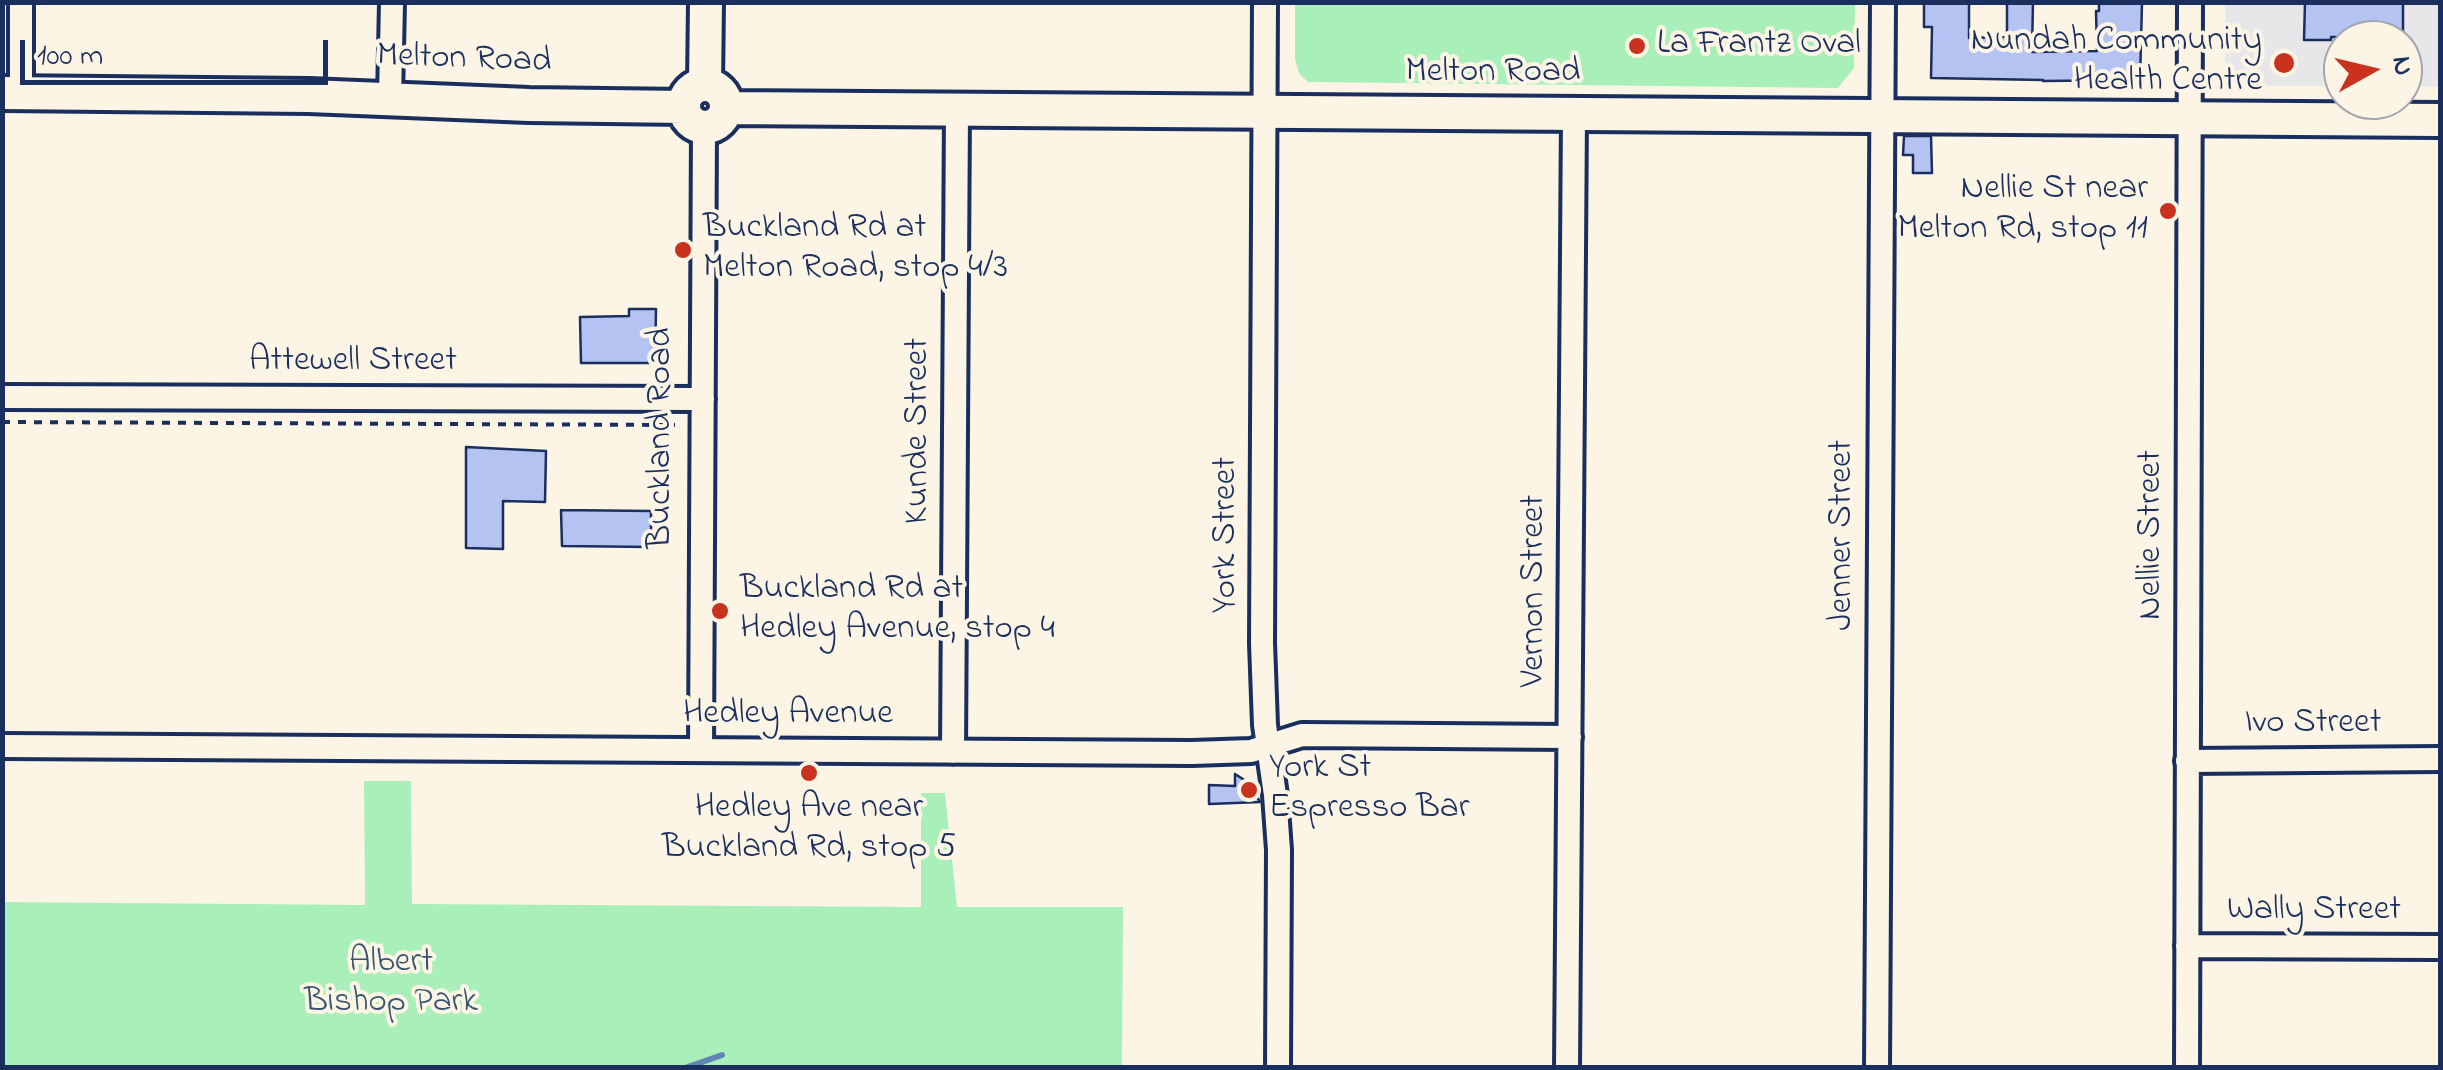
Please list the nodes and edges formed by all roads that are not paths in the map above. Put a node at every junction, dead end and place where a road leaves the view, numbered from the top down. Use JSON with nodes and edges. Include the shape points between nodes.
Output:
{"nodes":[{"id":1,"x":21,"y":2,"type":"edge"},
{"id":2,"x":392,"y":2,"type":"edge"},
{"id":3,"x":706,"y":2,"type":"edge"},
{"id":4,"x":1265,"y":2,"type":"edge"},
{"id":5,"x":1883,"y":2,"type":"edge"},
{"id":6,"x":2190,"y":2,"type":"edge"},
{"id":7,"x":12,"y":93,"type":"edge"},
{"id":8,"x":390,"y":98,"type":"junction"},
{"id":9,"x":705,"y":107,"type":"junction"},
{"id":10,"x":957,"y":110,"type":"junction"},
{"id":11,"x":1264,"y":112,"type":"junction"},
{"id":12,"x":1574,"y":114,"type":"junction"},
{"id":13,"x":1882,"y":116,"type":"junction"},
{"id":14,"x":2190,"y":119,"type":"junction"},
{"id":15,"x":2440,"y":120,"type":"edge"},
{"id":16,"x":2,"y":397,"type":"edge"},
{"id":17,"x":703,"y":399,"type":"junction"},
{"id":18,"x":1570,"y":737,"type":"junction"},
{"id":19,"x":2,"y":746,"type":"edge"},
{"id":20,"x":1268,"y":747,"type":"junction"},
{"id":21,"x":701,"y":750,"type":"junction"},
{"id":22,"x":953,"y":752,"type":"junction"},
{"id":23,"x":2440,"y":760,"type":"edge"},
{"id":24,"x":2187,"y":761,"type":"junction"},
{"id":25,"x":2187,"y":946,"type":"junction"},
{"id":26,"x":2440,"y":947,"type":"edge"},
{"id":27,"x":1278,"y":1068,"type":"edge"},
{"id":28,"x":1568,"y":1068,"type":"edge"},
{"id":29,"x":1877,"y":1068,"type":"edge"},
{"id":30,"x":2187,"y":1068,"type":"edge"}],
"edges":[{"from":1,"to":7,"type":"street"},
{"from":2,"to":8,"type":"street"},
{"from":3,"to":9,"type":"street","name":"Buckland Road"},
{"from":4,"to":11,"type":"street","name":"York Street"},
{"from":5,"to":13,"type":"street","name":"Jenner Street"},
{"from":6,"to":14,"type":"street","name":"Nellie Street"},
{"from":7,"to":8,"type":"street","name":"Melton Road"},
{"from":8,"to":9,"type":"street","name":"Melton Road"},
{"from":9,"to":10,"type":"street","name":"Melton Road"},
{"from":9,"to":17,"type":"street","name":"Buckland Road"},
{"from":10,"to":11,"type":"street","name":"Melton Road"},
{"from":10,"to":22,"type":"street","name":"Kunde Street"},
{"from":11,"to":12,"type":"street","name":"Melton Road"},
{"from":11,"to":20,"type":"street","name":"York Street","via":[[1262,644]]},
{"from":12,"to":13,"type":"street","name":"Melton Road"},
{"from":12,"to":18,"type":"street","name":"Vernon Street"},
{"from":13,"to":14,"type":"street","name":"Melton Road"},
{"from":13,"to":29,"type":"street","name":"Jenner Street"},
{"from":14,"to":15,"type":"street","name":"Melton Road"},
{"from":14,"to":24,"type":"street","name":"Nellie Street"},
{"from":16,"to":17,"type":"street","name":"Attewell Street"},
{"from":17,"to":21,"type":"street","name":"Buckland Road"},
{"from":18,"to":20,"type":"street","name":"Hedley Avenue","via":[[1302,736]]},
{"from":18,"to":28,"type":"street","name":"Vernon Street"},
{"from":19,"to":21,"type":"street","name":"Hedley Avenue"},
{"from":20,"to":22,"type":"street","name":"Hedley Avenue","via":[[1228,753]]},
{"from":20,"to":27,"type":"street","name":"York Street","via":[[1278,850]]},
{"from":21,"to":22,"type":"street","name":"Hedley Avenue"},
{"from":23,"to":24,"type":"street","name":"Ivo Street"},
{"from":24,"to":25,"type":"street","name":"Nellie Street"},
{"from":25,"to":26,"type":"street","name":"Wally Street"},
{"from":25,"to":30,"type":"street","name":"Nellie Street"}]}
